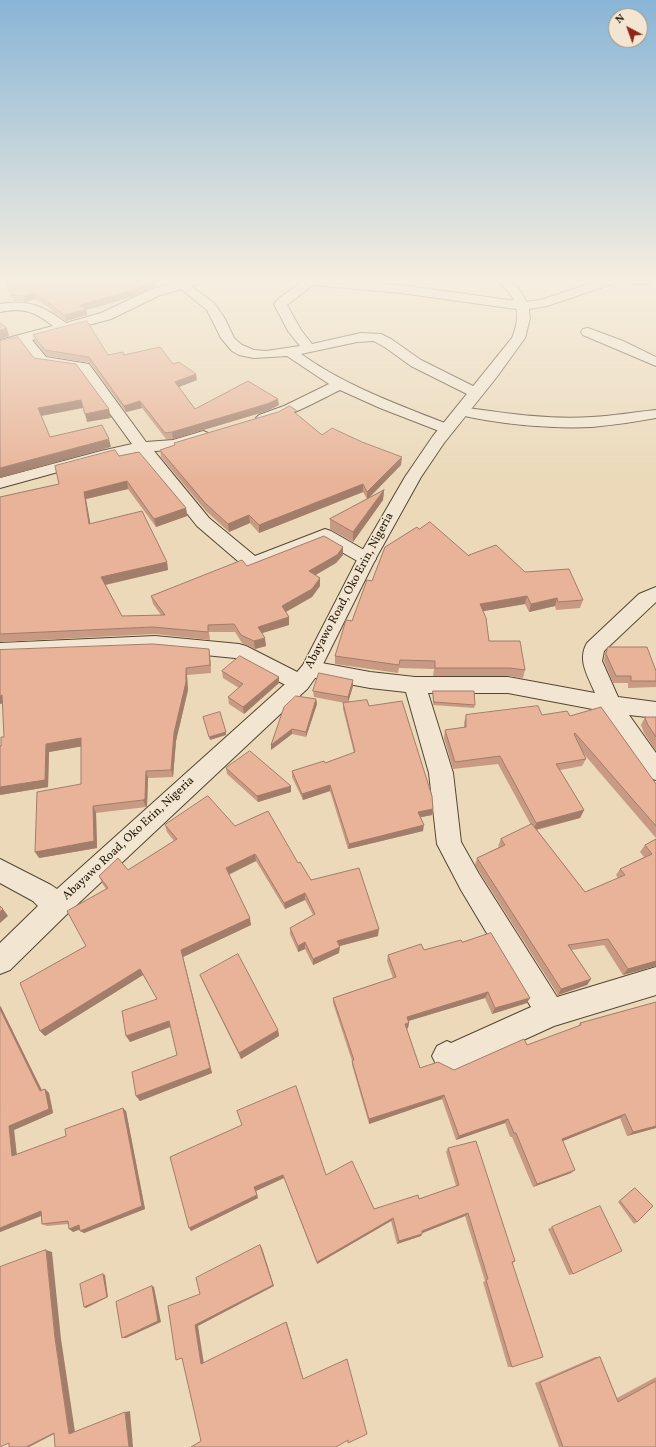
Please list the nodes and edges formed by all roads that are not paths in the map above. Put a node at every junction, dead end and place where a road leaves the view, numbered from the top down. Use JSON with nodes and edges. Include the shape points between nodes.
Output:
{"nodes":[{"id":1,"x":32,"y":349,"type":"edge"},
{"id":2,"x":237,"y":349,"type":"edge"},
{"id":3,"x":300,"y":349,"type":"edge"},
{"id":4,"x":395,"y":349,"type":"edge"},
{"id":5,"x":509,"y":349,"type":"edge"},
{"id":6,"x":628,"y":349,"type":"edge"},
{"id":7,"x":288,"y":351,"type":"junction"},
{"id":8,"x":656,"y":362,"type":"edge"},
{"id":9,"x":340,"y":384,"type":"junction"},
{"id":10,"x":476,"y":393,"type":"junction"},
{"id":11,"x":461,"y":411,"type":"junction"},
{"id":12,"x":656,"y":414,"type":"edge"},
{"id":13,"x":250,"y":422,"type":"edge"},
{"id":14,"x":447,"y":429,"type":"junction"},
{"id":15,"x":220,"y":431,"type":"edge"},
{"id":16,"x":142,"y":448,"type":"junction"},
{"id":17,"x":0,"y":484,"type":"edge"},
{"id":18,"x":367,"y":559,"type":"junction"},
{"id":19,"x":656,"y":593,"type":"edge"},
{"id":20,"x":0,"y":650,"type":"edge"},
{"id":21,"x":305,"y":676,"type":"junction"},
{"id":22,"x":415,"y":685,"type":"junction"},
{"id":23,"x":610,"y":704,"type":"junction"},
{"id":24,"x":656,"y":710,"type":"edge"},
{"id":25,"x":656,"y":771,"type":"edge"},
{"id":26,"x":0,"y":870,"type":"edge"},
{"id":27,"x":57,"y":906,"type":"junction"},
{"id":28,"x":0,"y":961,"type":"edge"},
{"id":29,"x":656,"y":981,"type":"edge"},
{"id":30,"x":551,"y":1013,"type":"junction"},
{"id":31,"x":447,"y":1056,"type":"dead end"}],
"edges":[{"from":1,"to":16,"type":"street","via":[[42,361],[84,367]]},
{"from":2,"to":7,"type":"street","via":[[254,355]]},
{"from":3,"to":7,"type":"street"},
{"from":4,"to":10,"type":"street","via":[[416,364]]},
{"from":5,"to":10,"type":"street","name":"Abayawo Road, Oko Erin, Nigeria"},
{"from":6,"to":8,"type":"street"},
{"from":7,"to":9,"type":"street","via":[[306,365]]},
{"from":9,"to":13,"type":"street","via":[[289,409]]},
{"from":9,"to":14,"type":"street"},
{"from":10,"to":11,"type":"street","name":"Abayawo Road, Oko Erin, Nigeria"},
{"from":11,"to":12,"type":"street","via":[[504,418],[591,422]]},
{"from":11,"to":14,"type":"street","name":"Abayawo Road, Oko Erin, Nigeria"},
{"from":14,"to":18,"type":"street","name":"Abayawo Road, Oko Erin, Nigeria","via":[[406,486]]},
{"from":15,"to":16,"type":"street","via":[[174,445]]},
{"from":16,"to":17,"type":"street","via":[[107,454]]},
{"from":16,"to":18,"type":"street","via":[[203,522],[253,564],[325,535]]},
{"from":18,"to":21,"type":"street","name":"Abayawo Road, Oko Erin, Nigeria"},
{"from":19,"to":23,"type":"street","via":[[646,599],[594,648],[592,662]]},
{"from":20,"to":21,"type":"street","via":[[156,643],[239,651]]},
{"from":21,"to":22,"type":"street"},
{"from":21,"to":27,"type":"street","name":"Abayawo Road, Oko Erin, Nigeria"},
{"from":22,"to":23,"type":"street","via":[[508,685]]},
{"from":22,"to":30,"type":"street","via":[[441,773],[449,844]]},
{"from":23,"to":24,"type":"street"},
{"from":23,"to":25,"type":"street"},
{"from":26,"to":27,"type":"street","via":[[42,893]]},
{"from":27,"to":28,"type":"street","name":"Abayawo Road, Oko Erin, Nigeria"},
{"from":29,"to":30,"type":"street"},
{"from":30,"to":31,"type":"street","via":[[451,1058]]}]}
